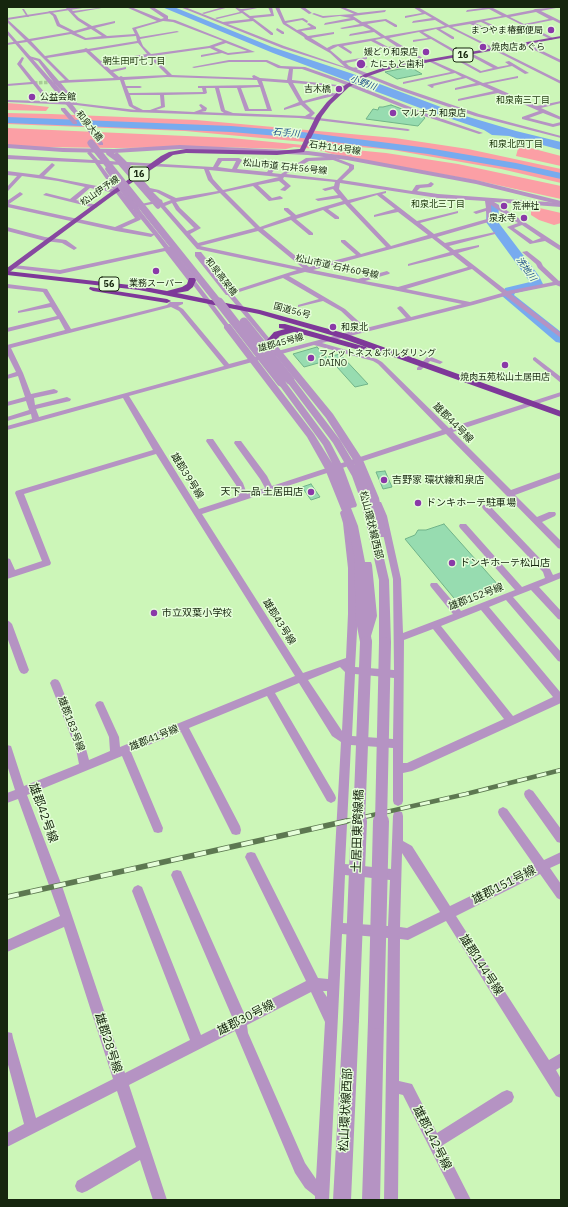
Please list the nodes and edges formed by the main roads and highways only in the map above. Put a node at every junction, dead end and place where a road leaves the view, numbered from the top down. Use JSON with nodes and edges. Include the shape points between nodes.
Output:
{"nodes":[{"id":1,"x":561,"y":37,"type":"edge"},
{"id":2,"x":7,"y":273,"type":"edge"},
{"id":3,"x":7,"y":280,"type":"edge"},
{"id":4,"x":192,"y":280,"type":"road end"},
{"id":5,"x":165,"y":301,"type":"junction"},
{"id":6,"x":297,"y":330,"type":"junction"},
{"id":7,"x":271,"y":344,"type":"road end"},
{"id":8,"x":421,"y":366,"type":"junction"},
{"id":9,"x":561,"y":414,"type":"edge"},
{"id":10,"x":561,"y":421,"type":"edge"}],
"edges":[{"from":1,"to":2,"type":"main road","name":"松山伊予線","number":"16","via":[[385,69],[366,76],[349,85],[329,103],[304,149],[298,152],[171,153],[152,164]]},
{"from":2,"to":5,"type":"highway","name":"国道56号","number":"56","via":[[103,283]]},
{"from":3,"to":5,"type":"highway","name":"国道56号","number":"56","via":[[91,289]]},
{"from":4,"to":5,"type":"highway","via":[[190,286]]},
{"from":5,"to":6,"type":"highway","name":"国道56号","number":"56","via":[[178,306],[248,317]]},
{"from":5,"to":8,"type":"highway","name":"国道56号","number":"56","via":[[210,302],[241,308],[344,336]]},
{"from":6,"to":7,"type":"highway","via":[[277,334],[271,340]]},
{"from":6,"to":8,"type":"highway","name":"国道56号","number":"56"},
{"from":8,"to":9,"type":"highway","name":"国道56号","number":"56"},
{"from":8,"to":10,"type":"highway","name":"国道56号","number":"56"}]}
